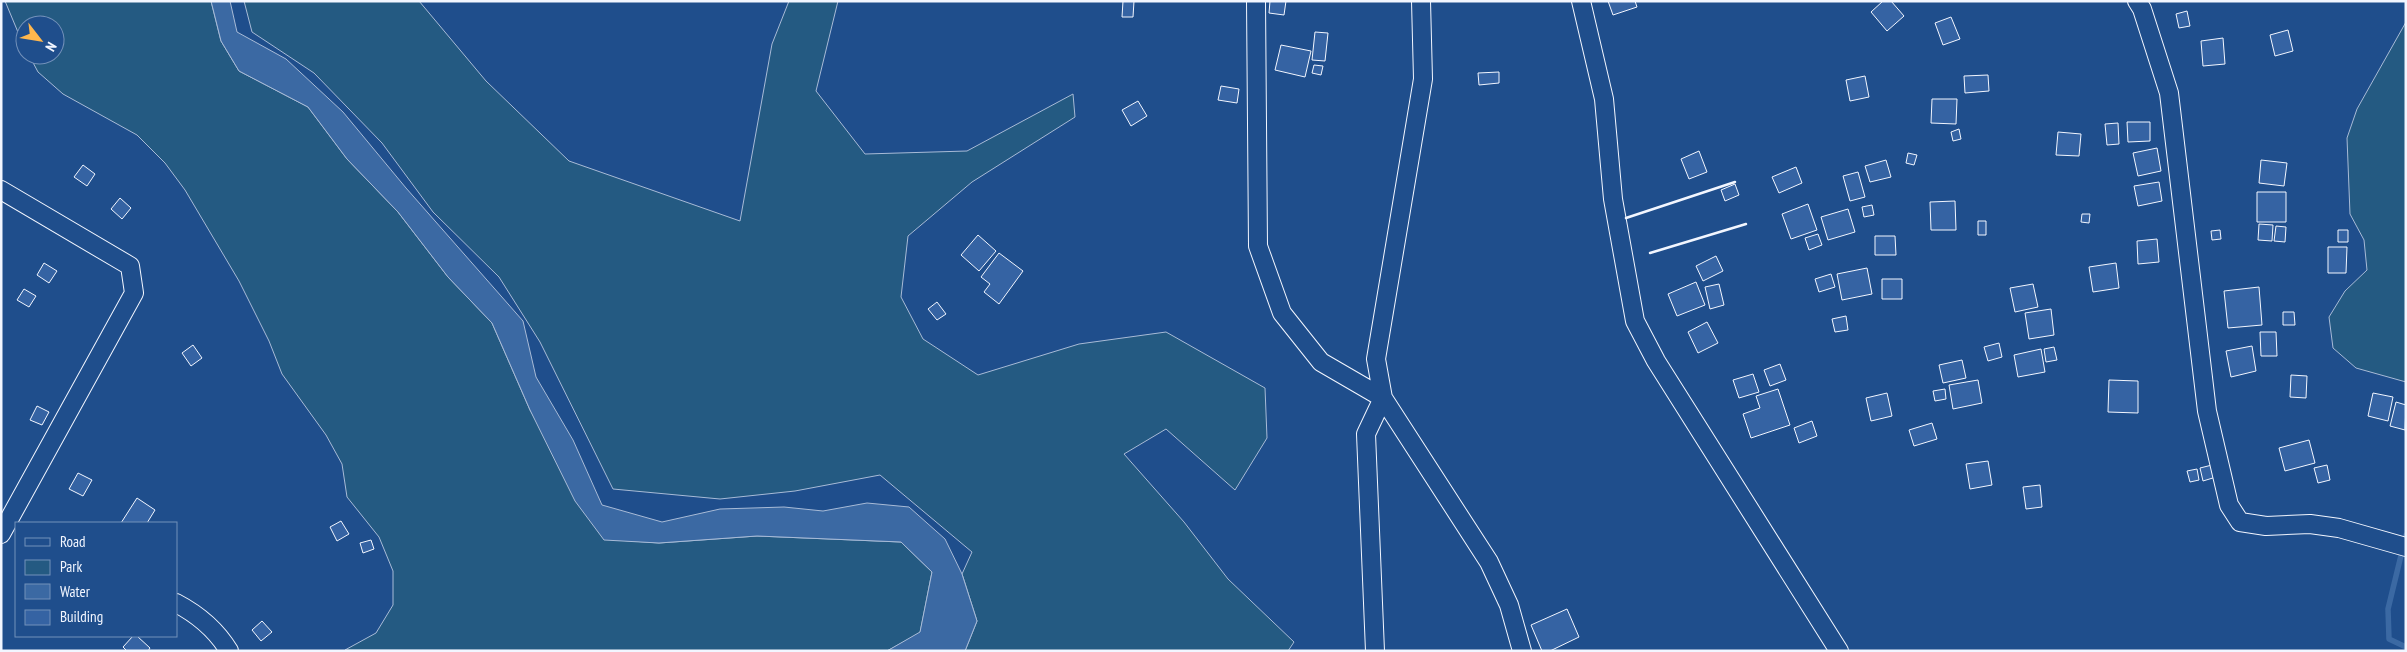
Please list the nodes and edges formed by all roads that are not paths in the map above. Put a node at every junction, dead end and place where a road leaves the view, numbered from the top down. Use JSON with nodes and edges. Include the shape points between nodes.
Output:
{"nodes":[{"id":1,"x":1256,"y":1,"type":"edge"},
{"id":2,"x":1420,"y":1,"type":"edge"},
{"id":3,"x":1581,"y":1,"type":"edge"},
{"id":4,"x":2137,"y":1,"type":"edge"},
{"id":5,"x":1,"y":190,"type":"edge"},
{"id":6,"x":1383,"y":398,"type":"junction"},
{"id":7,"x":8,"y":522,"type":"edge"},
{"id":8,"x":2406,"y":547,"type":"edge"},
{"id":9,"x":178,"y":604,"type":"edge"},
{"id":10,"x":229,"y":651,"type":"edge"},
{"id":11,"x":1375,"y":651,"type":"edge"},
{"id":12,"x":1522,"y":651,"type":"edge"},
{"id":13,"x":1839,"y":651,"type":"edge"}],
"edges":[{"from":1,"to":6,"type":"street","via":[[1258,246],[1282,313],[1321,362]]},
{"from":2,"to":6,"type":"street","via":[[1423,79],[1376,359]]},
{"from":3,"to":13,"type":"street","via":[[1604,99],[1613,199],[1635,321],[1656,361]]},
{"from":4,"to":8,"type":"street","via":[[2169,93],[2207,411],[2229,505],[2240,522],[2339,528]]},
{"from":5,"to":7,"type":"street","via":[[130,266],[134,293]]},
{"from":6,"to":11,"type":"street","via":[[1366,434]]},
{"from":6,"to":12,"type":"street","via":[[1490,562],[1509,605]]},
{"from":9,"to":10,"type":"street","via":[[191,611],[222,640]]}]}
